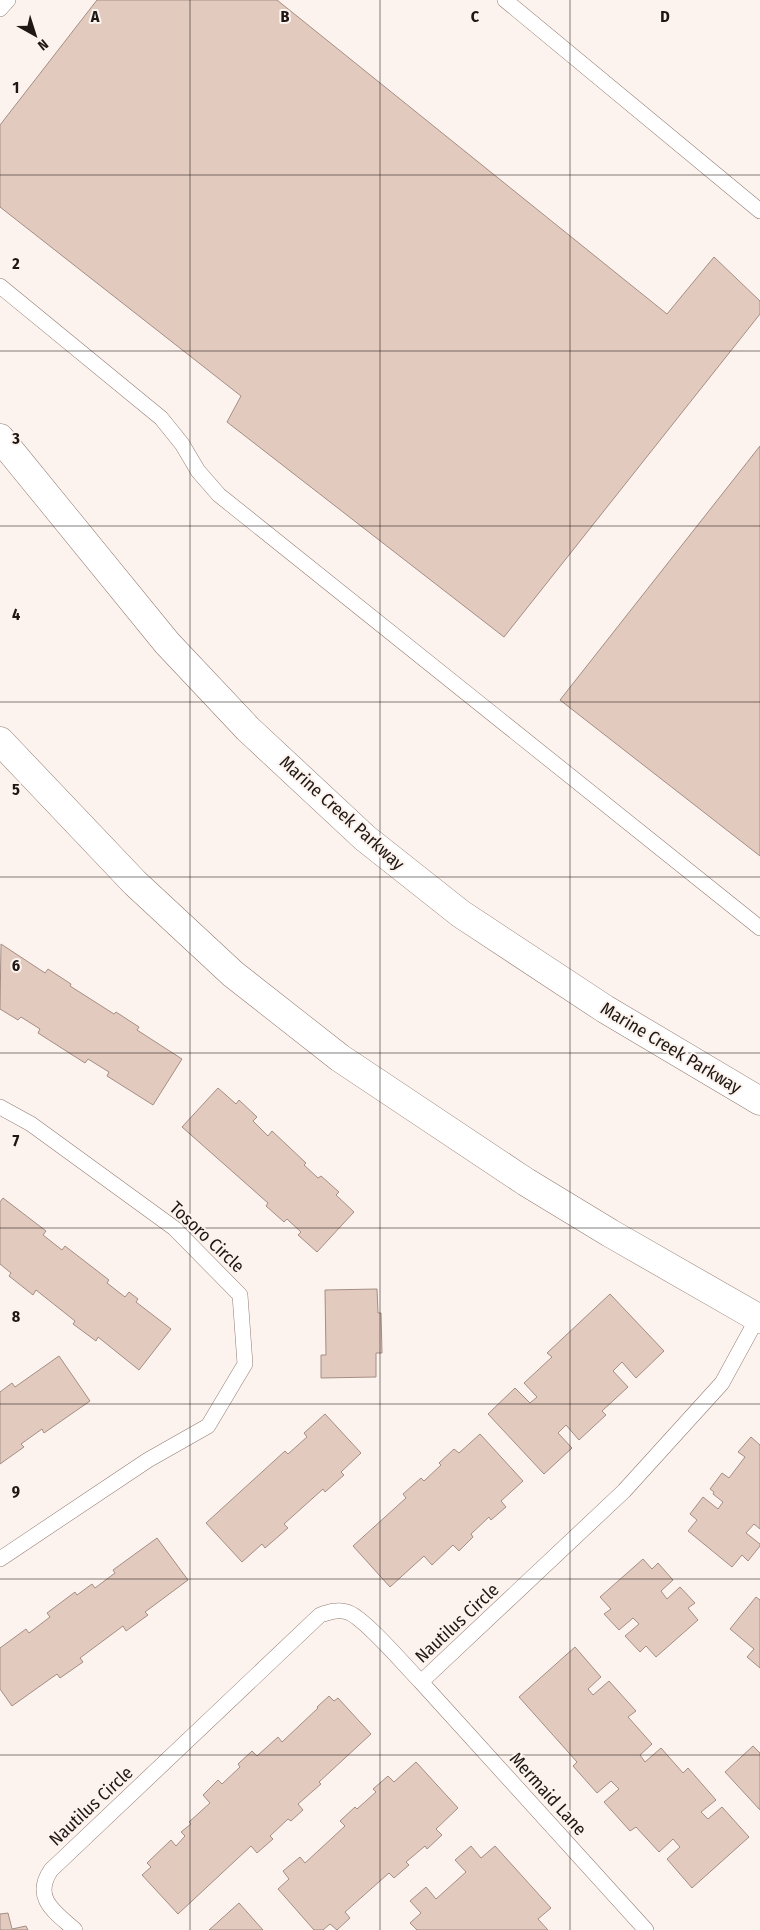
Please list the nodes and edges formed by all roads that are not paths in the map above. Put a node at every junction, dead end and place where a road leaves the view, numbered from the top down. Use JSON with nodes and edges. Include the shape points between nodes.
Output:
{"nodes":[{"id":1,"x":8,"y":0,"type":"edge"},
{"id":2,"x":505,"y":0,"type":"edge"},
{"id":3,"x":0,"y":10,"type":"edge"},
{"id":4,"x":760,"y":211,"type":"edge"},
{"id":5,"x":0,"y":286,"type":"edge"},
{"id":6,"x":0,"y":438,"type":"edge"},
{"id":7,"x":0,"y":741,"type":"edge"},
{"id":8,"x":760,"y":928,"type":"edge"},
{"id":9,"x":760,"y":1101,"type":"edge"},
{"id":10,"x":0,"y":1107,"type":"edge"},
{"id":11,"x":759,"y":1318,"type":"edge"},
{"id":12,"x":0,"y":1559,"type":"edge"},
{"id":13,"x":421,"y":1682,"type":"junction"},
{"id":14,"x":75,"y":1930,"type":"edge"},
{"id":15,"x":646,"y":1930,"type":"edge"}],
"edges":[{"from":1,"to":3,"type":"lane"},
{"from":2,"to":4,"type":"lane"},
{"from":5,"to":8,"type":"lane","via":[[161,418],[219,495]]},
{"from":6,"to":9,"type":"main road","name":"Marine Creek Parkway","via":[[167,643],[248,729],[365,838],[469,920],[605,1009]]},
{"from":7,"to":11,"type":"main road","via":[[135,883],[233,974],[340,1058],[526,1182]]},
{"from":10,"to":12,"type":"lane","name":"Tosoro Circle","via":[[30,1124],[174,1228],[240,1295],[245,1364],[208,1426],[148,1460]]},
{"from":11,"to":13,"type":"lane","name":"Nautilus Circle","via":[[722,1383],[624,1491]]},
{"from":13,"to":14,"type":"lane","name":"Nautilus Circle","via":[[360,1620],[348,1612],[320,1615],[51,1870],[45,1880],[43,1894],[50,1907]]},
{"from":13,"to":15,"type":"lane","name":"Mermaid Lane"}]}
